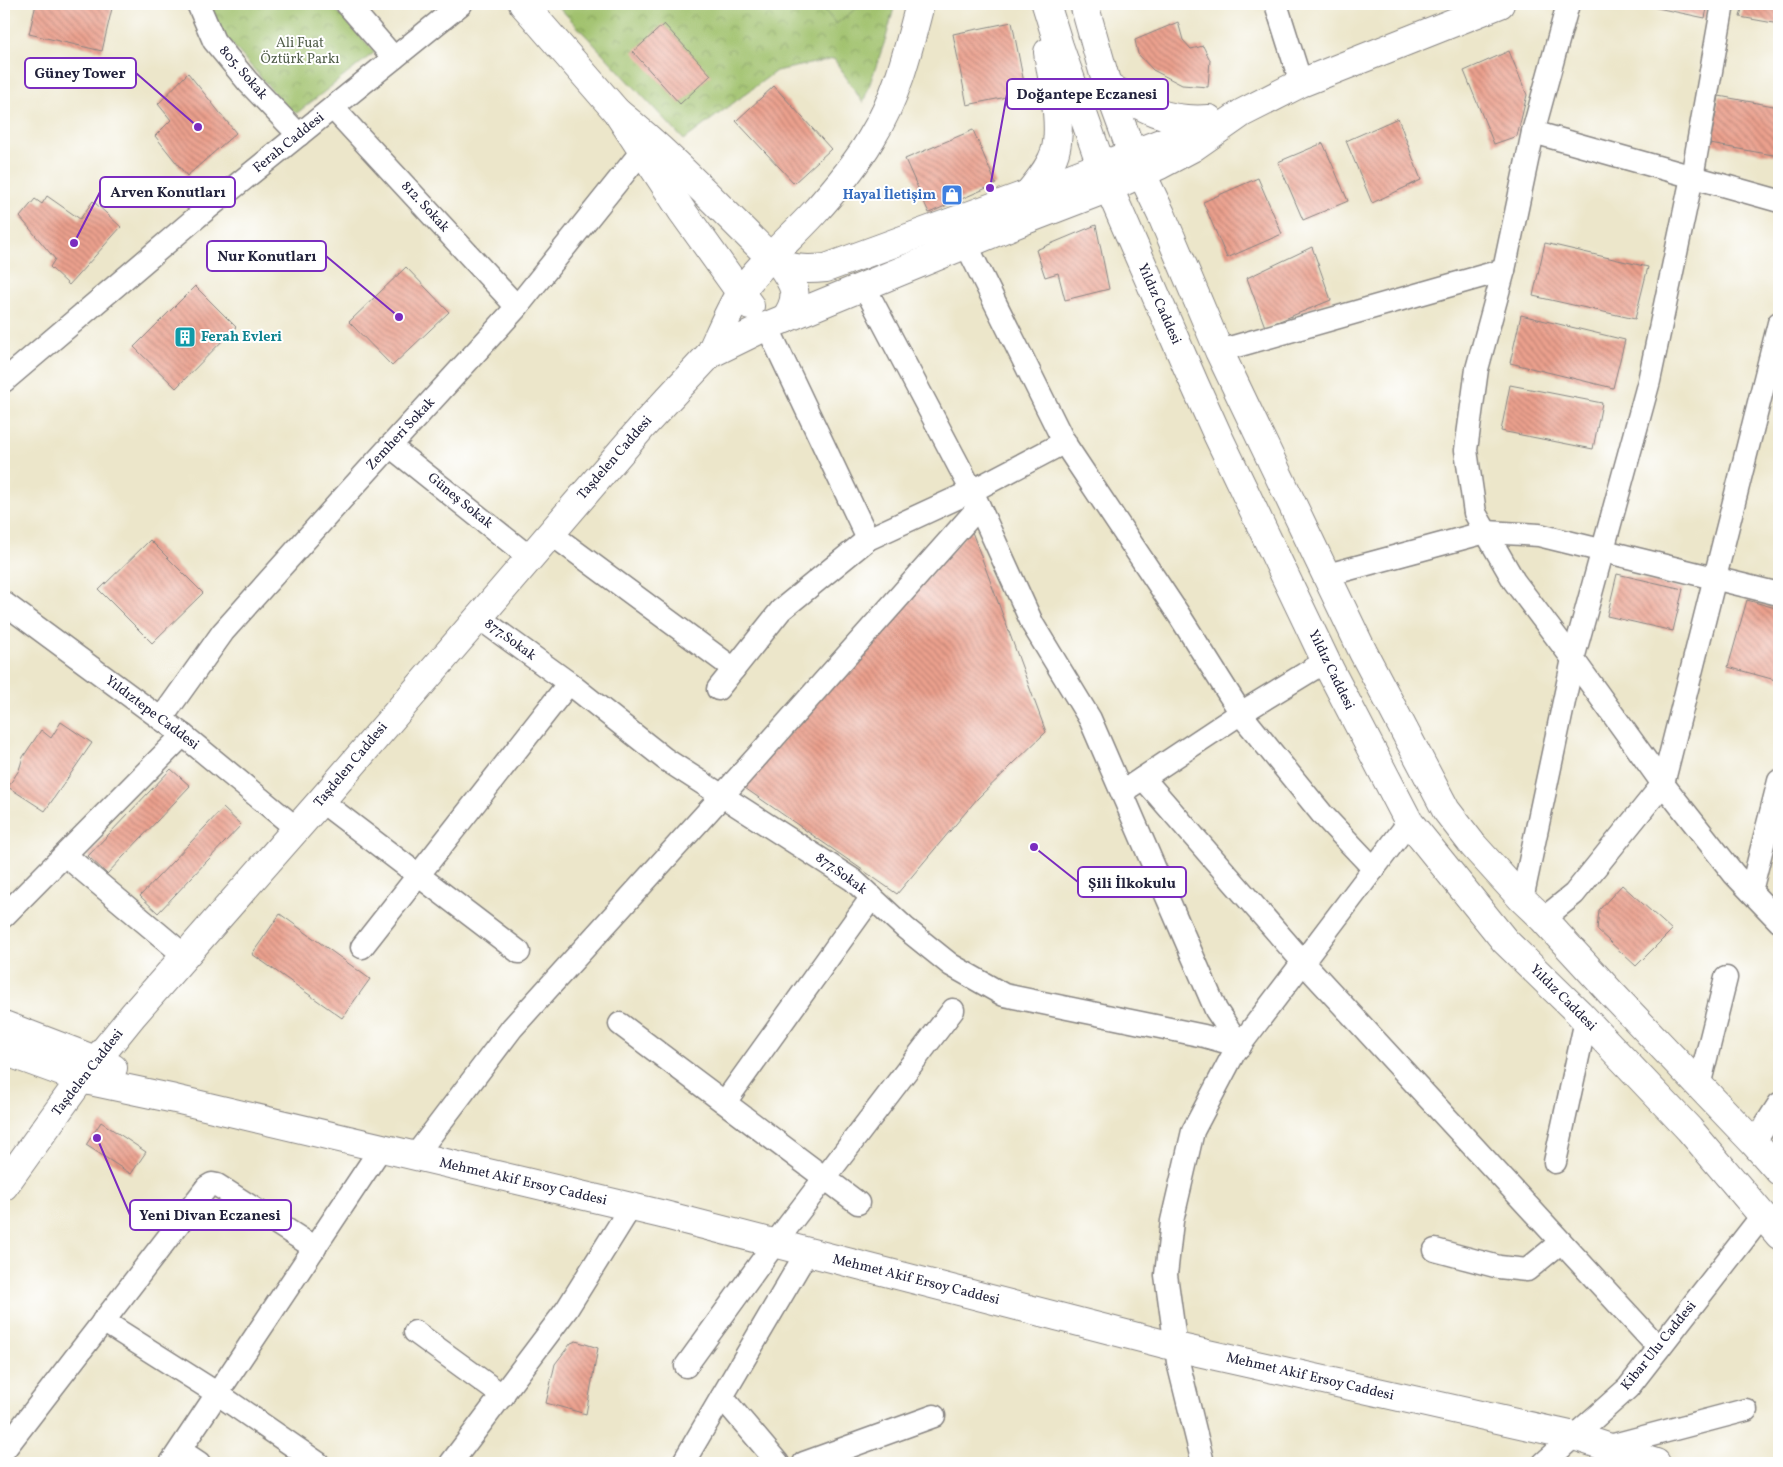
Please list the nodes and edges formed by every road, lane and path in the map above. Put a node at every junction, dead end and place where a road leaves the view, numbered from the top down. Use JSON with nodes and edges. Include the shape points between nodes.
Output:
{"nodes":[{"id":1,"x":198,"y":4,"type":"edge"},
{"id":2,"x":347,"y":4,"type":"edge"},
{"id":3,"x":462,"y":4,"type":"edge"},
{"id":4,"x":523,"y":4,"type":"edge"},
{"id":5,"x":920,"y":4,"type":"edge"},
{"id":6,"x":1040,"y":4,"type":"edge"},
{"id":7,"x":1046,"y":4,"type":"edge"},
{"id":8,"x":1084,"y":4,"type":"edge"},
{"id":9,"x":1276,"y":4,"type":"edge"},
{"id":10,"x":1500,"y":4,"type":"edge"},
{"id":11,"x":1568,"y":4,"type":"edge"},
{"id":12,"x":1722,"y":4,"type":"edge"},
{"id":13,"x":394,"y":58,"type":"junction"},
{"id":14,"x":1301,"y":83,"type":"junction"},
{"id":15,"x":1107,"y":85,"type":"junction"},
{"id":16,"x":333,"y":108,"type":"junction"},
{"id":17,"x":617,"y":112,"type":"junction"},
{"id":18,"x":1233,"y":116,"type":"junction"},
{"id":19,"x":1533,"y":132,"type":"junction"},
{"id":20,"x":299,"y":135,"type":"junction"},
{"id":21,"x":642,"y":151,"type":"junction"},
{"id":22,"x":1136,"y":163,"type":"junction"},
{"id":23,"x":1105,"y":176,"type":"junction"},
{"id":24,"x":1692,"y":177,"type":"junction"},
{"id":25,"x":1028,"y":194,"type":"junction"},
{"id":26,"x":1779,"y":201,"type":"edge"},
{"id":27,"x":966,"y":244,"type":"junction"},
{"id":28,"x":775,"y":260,"type":"junction"},
{"id":29,"x":1504,"y":270,"type":"junction"},
{"id":30,"x":864,"y":286,"type":"junction"},
{"id":31,"x":740,"y":293,"type":"junction"},
{"id":32,"x":517,"y":307,"type":"junction"},
{"id":33,"x":776,"y":322,"type":"junction"},
{"id":34,"x":1779,"y":323,"type":"edge"},
{"id":35,"x":1219,"y":350,"type":"junction"},
{"id":36,"x":710,"y":354,"type":"junction"},
{"id":37,"x":4,"y":381,"type":"edge"},
{"id":38,"x":1065,"y":442,"type":"junction"},
{"id":39,"x":390,"y":446,"type":"junction"},
{"id":40,"x":975,"y":499,"type":"junction"},
{"id":41,"x":1486,"y":532,"type":"junction"},
{"id":42,"x":550,"y":533,"type":"junction"},
{"id":43,"x":868,"y":540,"type":"junction"},
{"id":44,"x":1603,"y":551,"type":"junction"},
{"id":45,"x":529,"y":557,"type":"junction"},
{"id":46,"x":1327,"y":575,"type":"junction"},
{"id":47,"x":1714,"y":578,"type":"junction"},
{"id":48,"x":1779,"y":594,"type":"edge"},
{"id":49,"x":4,"y":603,"type":"edge"},
{"id":50,"x":478,"y":617,"type":"junction"},
{"id":51,"x":1573,"y":659,"type":"junction"},
{"id":52,"x":1326,"y":661,"type":"junction"},
{"id":53,"x":734,"y":669,"type":"junction"},
{"id":54,"x":569,"y":683,"type":"junction"},
{"id":55,"x":718,"y":689,"type":"dead end"},
{"id":56,"x":1241,"y":713,"type":"junction"},
{"id":57,"x":161,"y":719,"type":"junction"},
{"id":58,"x":183,"y":734,"type":"junction"},
{"id":59,"x":1143,"y":778,"type":"junction"},
{"id":60,"x":1779,"y":781,"type":"edge"},
{"id":61,"x":1663,"y":784,"type":"junction"},
{"id":62,"x":1122,"y":792,"type":"junction"},
{"id":63,"x":722,"y":796,"type":"junction"},
{"id":64,"x":321,"y":801,"type":"junction"},
{"id":65,"x":1408,"y":822,"type":"junction"},
{"id":66,"x":297,"y":829,"type":"junction"},
{"id":67,"x":65,"y":855,"type":"junction"},
{"id":68,"x":1374,"y":869,"type":"junction"},
{"id":69,"x":418,"y":876,"type":"junction"},
{"id":70,"x":1751,"y":891,"type":"junction"},
{"id":71,"x":872,"y":897,"type":"junction"},
{"id":72,"x":1522,"y":899,"type":"junction"},
{"id":73,"x":4,"y":916,"type":"edge"},
{"id":74,"x":1543,"y":919,"type":"junction"},
{"id":75,"x":1779,"y":921,"type":"edge"},
{"id":76,"x":362,"y":947,"type":"dead end"},
{"id":77,"x":519,"y":952,"type":"dead end"},
{"id":78,"x":185,"y":956,"type":"junction"},
{"id":79,"x":1303,"y":962,"type":"junction"},
{"id":80,"x":1726,"y":978,"type":"dead end"},
{"id":81,"x":953,"y":1010,"type":"dead end"},
{"id":82,"x":1586,"y":1020,"type":"junction"},
{"id":83,"x":620,"y":1024,"type":"dead end"},
{"id":84,"x":4,"y":1025,"type":"edge"},
{"id":85,"x":1240,"y":1046,"type":"junction"},
{"id":86,"x":4,"y":1051,"type":"edge"},
{"id":87,"x":89,"y":1070,"type":"junction"},
{"id":88,"x":1699,"y":1086,"type":"junction"},
{"id":89,"x":725,"y":1102,"type":"junction"},
{"id":90,"x":1779,"y":1104,"type":"edge"},
{"id":91,"x":1754,"y":1143,"type":"junction"},
{"id":92,"x":381,"y":1148,"type":"junction"},
{"id":93,"x":415,"y":1156,"type":"junction"},
{"id":94,"x":1555,"y":1162,"type":"dead end"},
{"id":95,"x":1779,"y":1172,"type":"edge"},
{"id":96,"x":825,"y":1178,"type":"junction"},
{"id":97,"x":4,"y":1186,"type":"edge"},
{"id":98,"x":858,"y":1203,"type":"dead end"},
{"id":99,"x":630,"y":1208,"type":"junction"},
{"id":100,"x":1770,"y":1225,"type":"edge"},
{"id":101,"x":1561,"y":1242,"type":"junction"},
{"id":102,"x":775,"y":1244,"type":"junction"},
{"id":103,"x":315,"y":1248,"type":"junction"},
{"id":104,"x":1435,"y":1250,"type":"dead end"},
{"id":105,"x":807,"y":1252,"type":"junction"},
{"id":106,"x":103,"y":1321,"type":"junction"},
{"id":107,"x":415,"y":1332,"type":"dead end"},
{"id":108,"x":1176,"y":1347,"type":"junction"},
{"id":109,"x":1658,"y":1348,"type":"junction"},
{"id":110,"x":686,"y":1366,"type":"dead end"},
{"id":111,"x":218,"y":1394,"type":"junction"},
{"id":112,"x":503,"y":1396,"type":"junction"},
{"id":113,"x":722,"y":1397,"type":"junction"},
{"id":114,"x":1746,"y":1410,"type":"dead end"},
{"id":115,"x":934,"y":1416,"type":"dead end"},
{"id":116,"x":1574,"y":1436,"type":"junction"},
{"id":117,"x":1606,"y":1447,"type":"junction"},
{"id":118,"x":4,"y":1450,"type":"edge"},
{"id":119,"x":4,"y":1457,"type":"edge"},
{"id":120,"x":184,"y":1459,"type":"edge"},
{"id":121,"x":1642,"y":1461,"type":"edge"},
{"id":122,"x":13,"y":1463,"type":"edge"},
{"id":123,"x":317,"y":1463,"type":"edge"},
{"id":124,"x":451,"y":1463,"type":"edge"},
{"id":125,"x":683,"y":1463,"type":"edge"},
{"id":126,"x":778,"y":1463,"type":"edge"},
{"id":127,"x":804,"y":1463,"type":"edge"},
{"id":128,"x":1203,"y":1463,"type":"edge"},
{"id":129,"x":1544,"y":1463,"type":"edge"}],
"edges":[{"from":1,"to":20,"type":"street","name":"805. Sokak","via":[[214,41]]},
{"from":2,"to":13,"type":"street"},
{"from":3,"to":13,"type":"street","name":"Ferah Caddesi"},
{"from":4,"to":17,"type":"main road"},
{"from":5,"to":28,"type":"main road","via":[[895,91],[871,140]]},
{"from":6,"to":25,"type":"main road","via":[[1058,137],[1048,167]]},
{"from":7,"to":23,"type":"main road","name":"Yıldız Caddesi"},
{"from":8,"to":15,"type":"main road"},
{"from":9,"to":14,"type":"street"},
{"from":10,"to":14,"type":"main road"},
{"from":11,"to":19,"type":"street"},
{"from":12,"to":24,"type":"street"},
{"from":13,"to":16,"type":"street","name":"Ferah Caddesi"},
{"from":14,"to":18,"type":"main road"},
{"from":15,"to":18,"type":"main road","via":[[1141,107],[1162,115],[1188,121]]},
{"from":15,"to":22,"type":"main road"},
{"from":16,"to":20,"type":"street","name":"Ferah Caddesi"},
{"from":16,"to":32,"type":"street","name":"812. Sokak"},
{"from":17,"to":21,"type":"main road"},
{"from":17,"to":28,"type":"main road","via":[[667,155]]},
{"from":18,"to":22,"type":"main road","via":[[1192,148]]},
{"from":19,"to":24,"type":"street"},
{"from":19,"to":29,"type":"street"},
{"from":20,"to":37,"type":"street","name":"Ferah Caddesi"},
{"from":21,"to":31,"type":"main road"},
{"from":21,"to":32,"type":"street","name":"Zemheri Sokak"},
{"from":22,"to":23,"type":"main road"},
{"from":22,"to":35,"type":"main road"},
{"from":23,"to":25,"type":"main road"},
{"from":23,"to":27,"type":"main road"},
{"from":23,"to":52,"type":"main road","name":"Yıldız Caddesi","via":[[1218,436]]},
{"from":24,"to":26,"type":"street"},
{"from":24,"to":44,"type":"street","via":[[1649,381]]},
{"from":25,"to":28,"type":"main road","via":[[826,268],[794,268]]},
{"from":27,"to":30,"type":"main road"},
{"from":27,"to":38,"type":"street"},
{"from":28,"to":31,"type":"main road"},
{"from":28,"to":33,"type":"main road","via":[[792,280],[795,297],[792,309]]},
{"from":29,"to":35,"type":"street"},
{"from":29,"to":41,"type":"street","via":[[1478,365],[1466,450],[1475,513]]},
{"from":30,"to":33,"type":"main road"},
{"from":30,"to":40,"type":"street"},
{"from":31,"to":33,"type":"main road"},
{"from":31,"to":36,"type":"main road"},
{"from":32,"to":39,"type":"street","name":"Zemheri Sokak"},
{"from":33,"to":36,"type":"main road"},
{"from":33,"to":43,"type":"street"},
{"from":34,"to":47,"type":"street"},
{"from":35,"to":46,"type":"main road"},
{"from":36,"to":42,"type":"main road","name":"Taşdelen Caddesi"},
{"from":38,"to":40,"type":"street"},
{"from":38,"to":56,"type":"street"},
{"from":39,"to":45,"type":"street","name":"Güneş Sokak"},
{"from":39,"to":57,"type":"street","name":"Zemheri Sokak","via":[[223,632]]},
{"from":40,"to":43,"type":"street"},
{"from":40,"to":62,"type":"street","via":[[1033,624],[1090,719]]},
{"from":40,"to":63,"type":"street"},
{"from":41,"to":44,"type":"street","via":[[1539,534]]},
{"from":41,"to":46,"type":"street"},
{"from":41,"to":51,"type":"street","via":[[1514,581]]},
{"from":42,"to":45,"type":"main road","name":"Taşdelen Caddesi"},
{"from":42,"to":53,"type":"street"},
{"from":43,"to":53,"type":"street","via":[[781,610]]},
{"from":44,"to":47,"type":"street"},
{"from":44,"to":51,"type":"street"},
{"from":45,"to":50,"type":"main road","name":"Taşdelen Caddesi"},
{"from":46,"to":72,"type":"main road","via":[[1363,652],[1446,810]]},
{"from":47,"to":48,"type":"street"},
{"from":47,"to":61,"type":"street"},
{"from":49,"to":57,"type":"street","name":"Yıldıztepe Caddesi"},
{"from":50,"to":54,"type":"street","name":"877.Sokak"},
{"from":50,"to":64,"type":"main road","name":"Taşdelen Caddesi"},
{"from":51,"to":61,"type":"street"},
{"from":51,"to":72,"type":"street"},
{"from":52,"to":56,"type":"street"},
{"from":52,"to":65,"type":"main road","name":"Yıldız Caddesi"},
{"from":53,"to":55,"type":"street"},
{"from":54,"to":63,"type":"street","name":"877.Sokak","via":[[665,759]]},
{"from":54,"to":69,"type":"street"},
{"from":56,"to":59,"type":"street"},
{"from":56,"to":68,"type":"street","via":[[1322,814]]},
{"from":57,"to":58,"type":"street","name":"Yıldıztepe Caddesi"},
{"from":58,"to":66,"type":"street","name":"Yıldıztepe Caddesi"},
{"from":58,"to":67,"type":"street"},
{"from":59,"to":62,"type":"street"},
{"from":59,"to":79,"type":"street"},
{"from":60,"to":70,"type":"street"},
{"from":61,"to":70,"type":"street"},
{"from":61,"to":74,"type":"street","via":[[1574,894]]},
{"from":62,"to":85,"type":"street","via":[[1216,1010]]},
{"from":63,"to":71,"type":"street","name":"877.Sokak","via":[[853,880]]},
{"from":63,"to":93,"type":"street","via":[[512,1028]]},
{"from":64,"to":66,"type":"main road","name":"Taşdelen Caddesi"},
{"from":64,"to":69,"type":"street"},
{"from":65,"to":68,"type":"street"},
{"from":65,"to":82,"type":"main road","name":"Yıldız Caddesi","via":[[1505,941]]},
{"from":66,"to":78,"type":"main road","name":"Taşdelen Caddesi"},
{"from":67,"to":73,"type":"street"},
{"from":67,"to":78,"type":"street"},
{"from":68,"to":79,"type":"street"},
{"from":69,"to":76,"type":"street"},
{"from":69,"to":77,"type":"street"},
{"from":70,"to":75,"type":"street"},
{"from":71,"to":85,"type":"street","name":"877.Sokak","via":[[951,965],[1004,995]]},
{"from":71,"to":89,"type":"street"},
{"from":72,"to":74,"type":"main road"},
{"from":74,"to":88,"type":"main road"},
{"from":78,"to":87,"type":"main road","name":"Taşdelen Caddesi"},
{"from":79,"to":85,"type":"street"},
{"from":79,"to":101,"type":"street"},
{"from":80,"to":88,"type":"street"},
{"from":81,"to":96,"type":"street"},
{"from":82,"to":94,"type":"street"},
{"from":82,"to":100,"type":"main road","name":"Yıldız Caddesi","via":[[1689,1129]]},
{"from":83,"to":89,"type":"street"},
{"from":84,"to":87,"type":"main road","name":"Mehmet Akif Ersoy Caddesi"},
{"from":85,"to":108,"type":"street","via":[[1193,1130],[1172,1221],[1166,1275]]},
{"from":86,"to":87,"type":"main road","name":"Mehmet Akif Ersoy Caddesi"},
{"from":87,"to":92,"type":"main road","name":"Mehmet Akif Ersoy Caddesi","via":[[175,1098]]},
{"from":87,"to":97,"type":"main road","name":"Taşdelen Caddesi"},
{"from":88,"to":91,"type":"main road"},
{"from":89,"to":96,"type":"street"},
{"from":90,"to":91,"type":"street"},
{"from":91,"to":95,"type":"main road"},
{"from":92,"to":93,"type":"main road","name":"Mehmet Akif Ersoy Caddesi"},
{"from":92,"to":103,"type":"street"},
{"from":93,"to":99,"type":"main road","name":"Mehmet Akif Ersoy Caddesi"},
{"from":96,"to":98,"type":"street"},
{"from":96,"to":102,"type":"street"},
{"from":99,"to":102,"type":"main road","name":"Mehmet Akif Ersoy Caddesi"},
{"from":99,"to":112,"type":"street","via":[[567,1309]]},
{"from":100,"to":109,"type":"street","name":"Kibar Ulu Caddesi"},
{"from":101,"to":104,"type":"street","via":[[1527,1270],[1498,1267]]},
{"from":101,"to":109,"type":"street"},
{"from":102,"to":105,"type":"main road","name":"Mehmet Akif Ersoy Caddesi"},
{"from":102,"to":110,"type":"street"},
{"from":103,"to":106,"type":"street","via":[[217,1184],[212,1184]]},
{"from":103,"to":111,"type":"street"},
{"from":105,"to":108,"type":"main road","name":"Mehmet Akif Ersoy Caddesi"},
{"from":105,"to":113,"type":"street"},
{"from":106,"to":111,"type":"street"},
{"from":106,"to":118,"type":"street"},
{"from":107,"to":112,"type":"street"},
{"from":108,"to":116,"type":"main road","name":"Mehmet Akif Ersoy Caddesi"},
{"from":108,"to":128,"type":"street"},
{"from":109,"to":116,"type":"street","name":"Kibar Ulu Caddesi","via":[[1628,1388]]},
{"from":111,"to":120,"type":"street"},
{"from":111,"to":123,"type":"street"},
{"from":112,"to":124,"type":"street"},
{"from":113,"to":125,"type":"street"},
{"from":113,"to":126,"type":"street"},
{"from":114,"to":117,"type":"street"},
{"from":115,"to":127,"type":"street"},
{"from":116,"to":117,"type":"main road","name":"Mehmet Akif Ersoy Caddesi"},
{"from":116,"to":129,"type":"street","name":"Kibar Ulu Caddesi"},
{"from":117,"to":121,"type":"main road","name":"Mehmet Akif Ersoy Caddesi"},
{"from":119,"to":122,"type":"street"}]}
